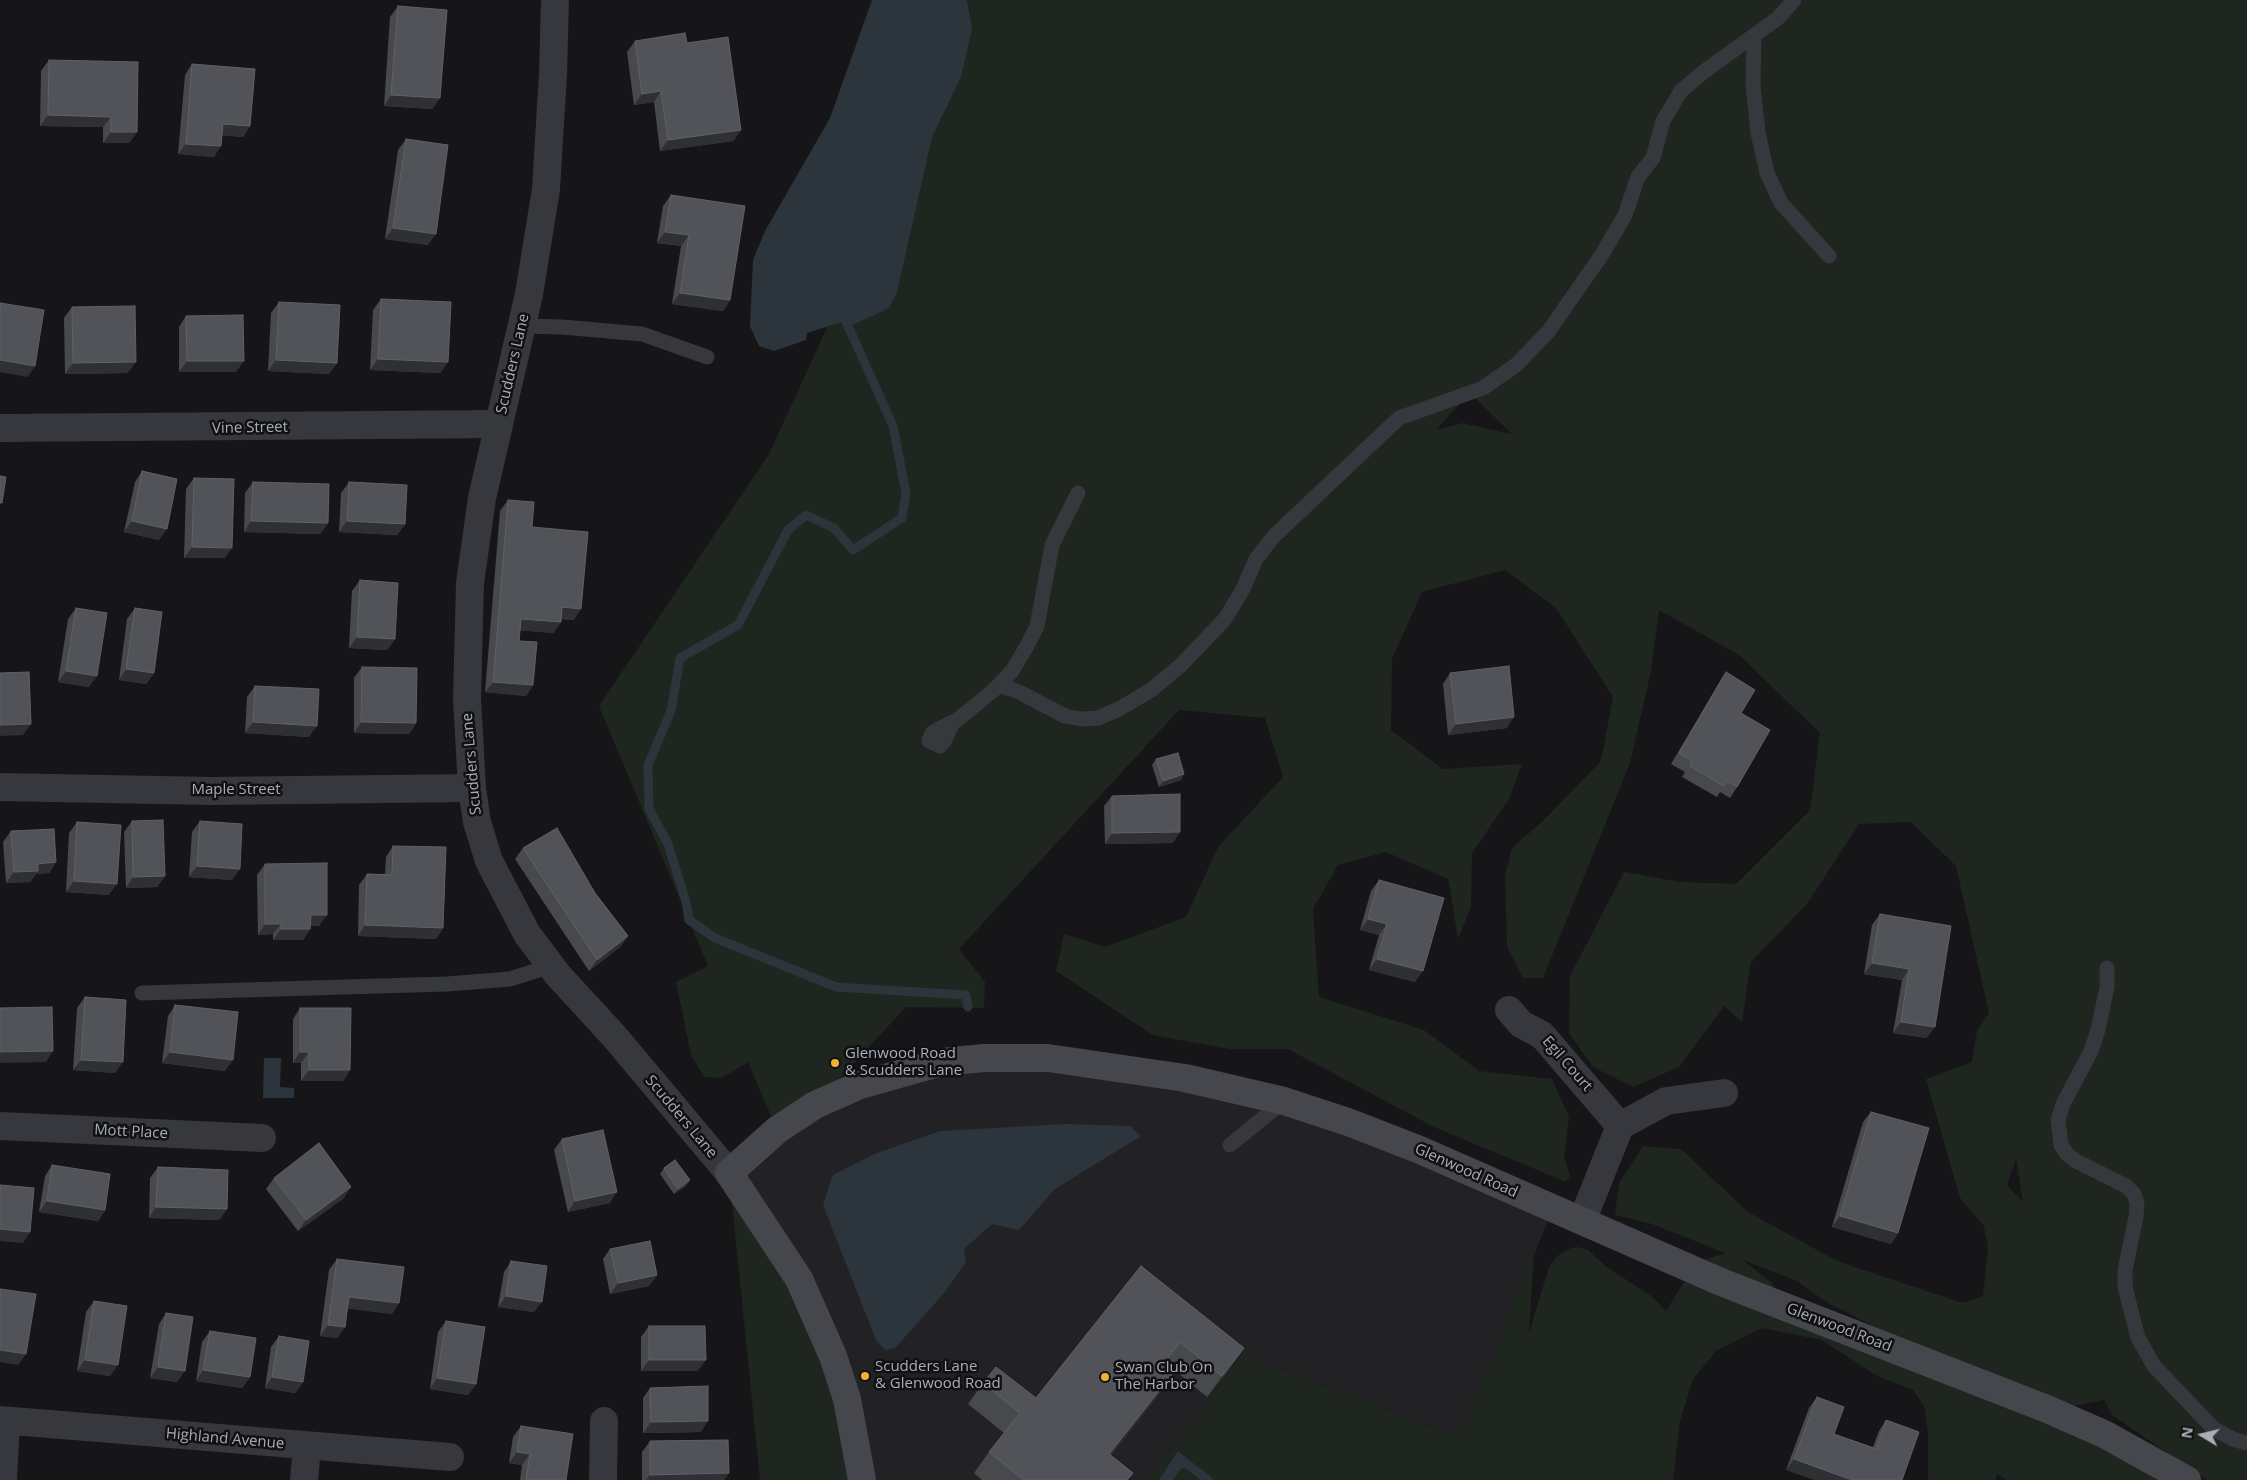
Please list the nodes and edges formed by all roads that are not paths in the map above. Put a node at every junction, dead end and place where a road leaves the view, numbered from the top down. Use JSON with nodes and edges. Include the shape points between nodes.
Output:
{"nodes":[{"id":1,"x":555,"y":0,"type":"edge"},
{"id":2,"x":1794,"y":0,"type":"edge"},
{"id":3,"x":1754,"y":36,"type":"junction"},
{"id":4,"x":1829,"y":256,"type":"dead end"},
{"id":5,"x":522,"y":326,"type":"junction"},
{"id":6,"x":707,"y":357,"type":"dead end"},
{"id":7,"x":499,"y":424,"type":"junction"},
{"id":8,"x":0,"y":428,"type":"edge"},
{"id":9,"x":1078,"y":493,"type":"dead end"},
{"id":10,"x":999,"y":685,"type":"junction"},
{"id":11,"x":953,"y":722,"type":"dead end"},
{"id":12,"x":0,"y":787,"type":"edge"},
{"id":13,"x":472,"y":788,"type":"junction"},
{"id":14,"x":551,"y":966,"type":"junction"},
{"id":15,"x":2107,"y":968,"type":"dead end"},
{"id":16,"x":142,"y":993,"type":"dead end"},
{"id":17,"x":1509,"y":1010,"type":"dead end"},
{"id":18,"x":1724,"y":1093,"type":"dead end"},
{"id":19,"x":1284,"y":1101,"type":"junction"},
{"id":20,"x":0,"y":1126,"type":"edge"},
{"id":21,"x":1620,"y":1126,"type":"junction"},
{"id":22,"x":262,"y":1138,"type":"dead end"},
{"id":23,"x":1230,"y":1145,"type":"dead end"},
{"id":24,"x":729,"y":1173,"type":"junction"},
{"id":25,"x":1582,"y":1222,"type":"junction"},
{"id":26,"x":604,"y":1420,"type":"dead end"},
{"id":27,"x":3,"y":1421,"type":"edge"},
{"id":28,"x":2247,"y":1443,"type":"edge"},
{"id":29,"x":307,"y":1446,"type":"junction"},
{"id":30,"x":450,"y":1456,"type":"dead end"},
{"id":31,"x":3,"y":1480,"type":"edge"},
{"id":32,"x":304,"y":1480,"type":"edge"},
{"id":33,"x":603,"y":1480,"type":"edge"},
{"id":34,"x":862,"y":1480,"type":"edge"},
{"id":35,"x":2187,"y":1480,"type":"edge"}],
"edges":[{"from":1,"to":5,"type":"street","name":"Scudders Lane","via":[[546,189]]},
{"from":2,"to":3,"type":"lane","via":[[1778,18]]},
{"from":3,"to":4,"type":"lane","via":[[1754,94],[1767,173],[1781,203]]},
{"from":3,"to":10,"type":"lane","via":[[1702,73],[1681,91],[1669,108],[1652,158],[1638,177],[1625,215],[1603,254],[1548,332],[1516,365],[1483,388],[1398,418],[1274,536],[1256,560],[1225,619],[1151,690],[1098,718],[1080,719],[1065,716]]},
{"from":5,"to":6,"type":"lane","via":[[642,334]]},
{"from":5,"to":7,"type":"street","name":"Scudders Lane"},
{"from":7,"to":8,"type":"street","name":"Vine Street"},
{"from":7,"to":13,"type":"street","name":"Scudders Lane","via":[[482,498],[470,582],[467,700]]},
{"from":9,"to":10,"type":"lane","via":[[1052,545],[1037,626],[1012,672]]},
{"from":10,"to":11,"type":"lane"},
{"from":12,"to":13,"type":"street","name":"Maple Street","via":[[211,790]]},
{"from":13,"to":14,"type":"street","name":"Scudders Lane","via":[[489,861],[527,934]]},
{"from":14,"to":16,"type":"lane","via":[[510,979],[447,984]]},
{"from":14,"to":24,"type":"street","name":"Scudders Lane"},
{"from":15,"to":28,"type":"lane","via":[[2098,1030],[2058,1120],[2061,1145],[2066,1154],[2076,1161],[2126,1186],[2134,1194],[2136,1217],[2125,1287],[2138,1338],[2154,1366],[2214,1429]]},
{"from":17,"to":21,"type":"street","name":"Egil Court","via":[[1521,1024],[1542,1034]]},
{"from":18,"to":21,"type":"street","via":[[1666,1101]]},
{"from":19,"to":23,"type":"lane"},
{"from":19,"to":24,"type":"main road","name":"Glenwood Road","via":[[1185,1078],[1048,1058],[942,1062],[860,1084],[815,1105],[777,1130]]},
{"from":19,"to":25,"type":"main road","name":"Glenwood Road","via":[[1420,1150]]},
{"from":20,"to":22,"type":"street","name":"Mott Place"},
{"from":21,"to":25,"type":"street"},
{"from":24,"to":34,"type":"main road","name":"Scudders Lane","via":[[799,1279],[833,1356],[847,1399]]},
{"from":25,"to":35,"type":"main road","name":"Glenwood Road","via":[[1721,1282],[2047,1409],[2104,1434]]},
{"from":26,"to":33,"type":"street"},
{"from":27,"to":29,"type":"street","name":"Highland Avenue"},
{"from":27,"to":31,"type":"street"},
{"from":29,"to":30,"type":"street","name":"Highland Avenue"},
{"from":29,"to":32,"type":"street"}]}
